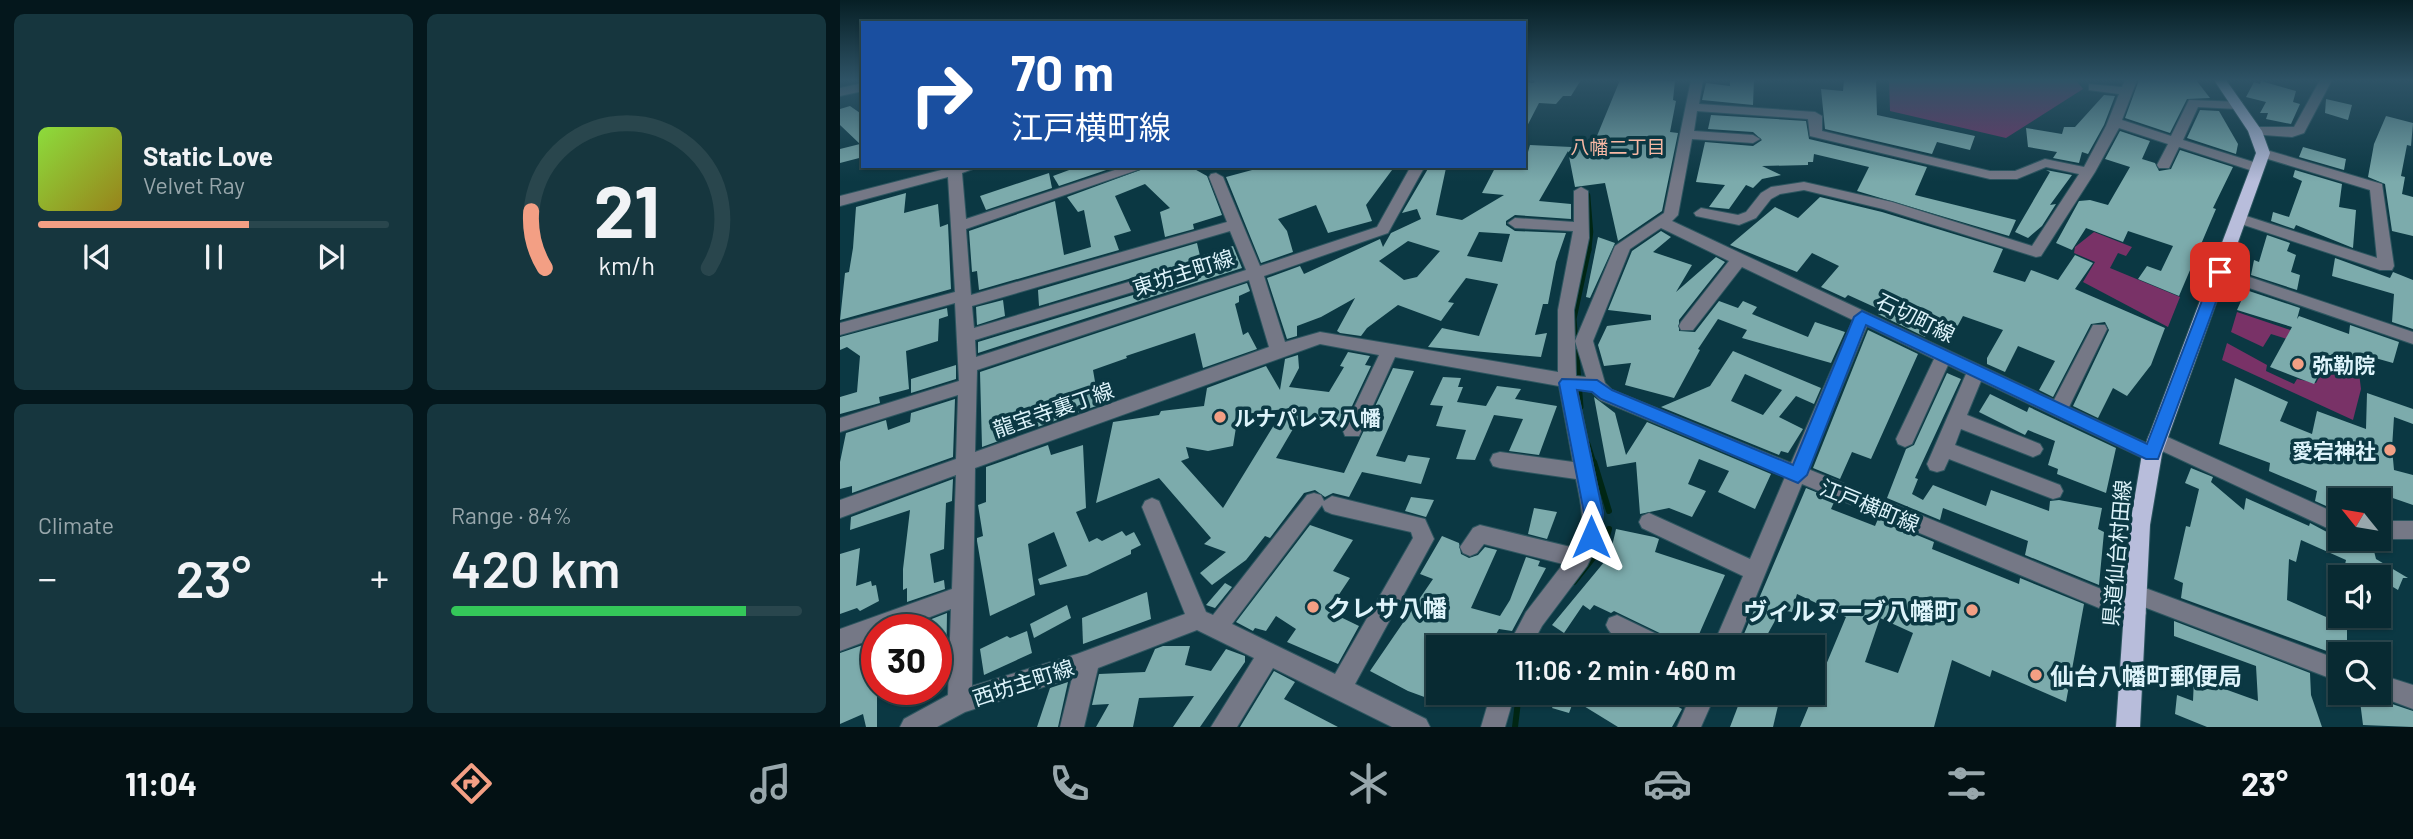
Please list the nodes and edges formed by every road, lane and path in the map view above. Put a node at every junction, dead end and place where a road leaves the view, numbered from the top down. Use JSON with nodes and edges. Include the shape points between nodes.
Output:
{"nodes":[{"id":1,"x":1691,"y":114,"type":"edge"},
{"id":2,"x":1787,"y":114,"type":"edge"},
{"id":3,"x":2117,"y":114,"type":"edge"},
{"id":4,"x":2188,"y":114,"type":"edge"},
{"id":5,"x":2243,"y":114,"type":"edge"},
{"id":6,"x":2308,"y":114,"type":"edge"},
{"id":7,"x":2114,"y":122,"type":"junction"},
{"id":8,"x":2255,"y":131,"type":"junction"},
{"id":9,"x":1687,"y":135,"type":"junction"},
{"id":10,"x":1753,"y":139,"type":"dead end"},
{"id":11,"x":2176,"y":143,"type":"junction"},
{"id":12,"x":2261,"y":160,"type":"junction"},
{"id":13,"x":2164,"y":165,"type":"dead end"},
{"id":14,"x":966,"y":168,"type":"edge"},
{"id":15,"x":1136,"y":168,"type":"edge"},
{"id":16,"x":1417,"y":168,"type":"edge"},
{"id":17,"x":955,"y":171,"type":"junction"},
{"id":18,"x":2088,"y":172,"type":"junction"},
{"id":19,"x":1216,"y":177,"type":"dead end"},
{"id":20,"x":1581,"y":191,"type":"dead end"},
{"id":21,"x":840,"y":201,"type":"edge"},
{"id":22,"x":1701,"y":213,"type":"dead end"},
{"id":23,"x":2240,"y":219,"type":"junction"},
{"id":24,"x":1661,"y":222,"type":"junction"},
{"id":25,"x":1515,"y":223,"type":"dead end"},
{"id":26,"x":1236,"y":225,"type":"junction"},
{"id":27,"x":961,"y":226,"type":"junction"},
{"id":28,"x":1581,"y":227,"type":"junction"},
{"id":29,"x":1740,"y":258,"type":"junction"},
{"id":30,"x":2220,"y":272,"type":"junction"},
{"id":31,"x":1255,"y":273,"type":"junction"},
{"id":32,"x":1159,"y":278,"type":"dead end"},
{"id":33,"x":963,"y":299,"type":"junction"},
{"id":34,"x":1862,"y":317,"type":"junction"},
{"id":35,"x":1687,"y":326,"type":"dead end"},
{"id":36,"x":840,"y":329,"type":"edge"},
{"id":37,"x":2099,"y":329,"type":"dead end"},
{"id":38,"x":966,"y":336,"type":"junction"},
{"id":39,"x":2413,"y":338,"type":"edge"},
{"id":40,"x":1279,"y":350,"type":"junction"},
{"id":41,"x":1390,"y":350,"type":"junction"},
{"id":42,"x":1944,"y":356,"type":"junction"},
{"id":43,"x":1976,"y":372,"type":"junction"},
{"id":44,"x":968,"y":375,"type":"junction"},
{"id":45,"x":1581,"y":384,"type":"junction"},
{"id":46,"x":2058,"y":410,"type":"junction"},
{"id":47,"x":1957,"y":419,"type":"junction"},
{"id":48,"x":840,"y":425,"type":"edge"},
{"id":49,"x":1352,"y":431,"type":"dead end"},
{"id":50,"x":1905,"y":439,"type":"dead end"},
{"id":51,"x":2154,"y":447,"type":"junction"},
{"id":52,"x":2033,"y":449,"type":"dead end"},
{"id":53,"x":1500,"y":460,"type":"dead end"},
{"id":54,"x":966,"y":464,"type":"junction"},
{"id":55,"x":1585,"y":472,"type":"junction"},
{"id":56,"x":1798,"y":475,"type":"junction"},
{"id":57,"x":2053,"y":491,"type":"dead end"},
{"id":58,"x":1152,"y":507,"type":"dead end"},
{"id":59,"x":840,"y":509,"type":"edge"},
{"id":60,"x":2328,"y":520,"type":"edge"},
{"id":61,"x":1649,"y":522,"type":"dead end"},
{"id":62,"x":2391,"y":530,"type":"edge"},
{"id":63,"x":2413,"y":530,"type":"edge"},
{"id":64,"x":1470,"y":547,"type":"dead end"},
{"id":65,"x":1580,"y":559,"type":"junction"},
{"id":66,"x":1756,"y":572,"type":"junction"},
{"id":67,"x":962,"y":595,"type":"junction"},
{"id":68,"x":2136,"y":604,"type":"junction"},
{"id":69,"x":1207,"y":623,"type":"junction"},
{"id":70,"x":1617,"y":625,"type":"dead end"},
{"id":71,"x":1525,"y":635,"type":"edge"},
{"id":72,"x":1636,"y":635,"type":"edge"},
{"id":73,"x":1729,"y":635,"type":"edge"},
{"id":74,"x":840,"y":640,"type":"edge"},
{"id":75,"x":1269,"y":654,"type":"junction"},
{"id":76,"x":1088,"y":661,"type":"junction"},
{"id":77,"x":2328,"y":667,"type":"edge"},
{"id":78,"x":1340,"y":689,"type":"junction"},
{"id":79,"x":2391,"y":689,"type":"edge"},
{"id":80,"x":2413,"y":697,"type":"edge"},
{"id":81,"x":960,"y":702,"type":"junction"},
{"id":82,"x":1499,"y":705,"type":"edge"},
{"id":83,"x":1698,"y":705,"type":"edge"},
{"id":84,"x":912,"y":727,"type":"edge"},
{"id":85,"x":1072,"y":727,"type":"edge"},
{"id":86,"x":1223,"y":727,"type":"edge"},
{"id":87,"x":1418,"y":727,"type":"edge"},
{"id":88,"x":1493,"y":727,"type":"edge"},
{"id":89,"x":1689,"y":727,"type":"edge"},
{"id":90,"x":2127,"y":727,"type":"edge"}],
"edges":[{"from":1,"to":9,"type":"street"},
{"from":2,"to":18,"type":"street","via":[[1815,116],[1815,133],[1990,175],[2017,174],[2045,163]]},
{"from":3,"to":7,"type":"street"},
{"from":4,"to":11,"type":"street"},
{"from":5,"to":8,"type":"main road"},
{"from":6,"to":8,"type":"street","via":[[2299,130],[2292,133]]},
{"from":7,"to":11,"type":"street"},
{"from":7,"to":18,"type":"street"},
{"from":8,"to":12,"type":"main road"},
{"from":9,"to":10,"type":"street"},
{"from":9,"to":24,"type":"street","via":[[1674,208]]},
{"from":11,"to":12,"type":"street"},
{"from":11,"to":13,"type":"street"},
{"from":12,"to":23,"type":"main road","name":"県道仙台村田線"},
{"from":12,"to":23,"type":"street","via":[[2377,187],[2386,266]]},
{"from":14,"to":17,"type":"street"},
{"from":15,"to":27,"type":"street"},
{"from":16,"to":31,"type":"street","via":[[1383,230]]},
{"from":17,"to":21,"type":"street"},
{"from":17,"to":27,"type":"street","name":"西坊主町線"},
{"from":18,"to":22,"type":"street","via":[[2036,253],[1887,205],[1804,186],[1776,190],[1751,215],[1739,220]]},
{"from":19,"to":26,"type":"street"},
{"from":20,"to":28,"type":"street"},
{"from":23,"to":30,"type":"main road","name":"県道仙台村田線"},
{"from":24,"to":29,"type":"street","name":"石切町線"},
{"from":24,"to":45,"type":"street","via":[[1623,246],[1584,341]]},
{"from":25,"to":28,"type":"street"},
{"from":26,"to":31,"type":"street"},
{"from":26,"to":33,"type":"street"},
{"from":27,"to":33,"type":"street","name":"西坊主町線"},
{"from":28,"to":45,"type":"street","via":[[1566,310]]},
{"from":29,"to":34,"type":"street","name":"石切町線"},
{"from":29,"to":35,"type":"street"},
{"from":30,"to":39,"type":"street"},
{"from":30,"to":51,"type":"main road","name":"県道仙台村田線"},
{"from":31,"to":40,"type":"street","name":"東坊主町線"},
{"from":31,"to":44,"type":"street","name":"東坊主町線"},
{"from":32,"to":38,"type":"street"},
{"from":33,"to":36,"type":"street"},
{"from":33,"to":38,"type":"street","name":"西坊主町線"},
{"from":34,"to":42,"type":"street","name":"石切町線"},
{"from":34,"to":56,"type":"street"},
{"from":37,"to":46,"type":"street"},
{"from":38,"to":44,"type":"street","name":"西坊主町線"},
{"from":40,"to":41,"type":"street","via":[[1320,338]]},
{"from":40,"to":54,"type":"street","name":"龍宝寺裏丁線"},
{"from":41,"to":45,"type":"street"},
{"from":41,"to":49,"type":"street"},
{"from":42,"to":43,"type":"street","name":"石切町線"},
{"from":42,"to":50,"type":"street"},
{"from":43,"to":46,"type":"street","name":"石切町線"},
{"from":43,"to":47,"type":"street"},
{"from":44,"to":48,"type":"street","name":"東坊主町線"},
{"from":44,"to":54,"type":"street","name":"西坊主町線"},
{"from":45,"to":55,"type":"street"},
{"from":45,"to":56,"type":"street","name":"江戸横町線"},
{"from":46,"to":51,"type":"street","name":"石切町線"},
{"from":47,"to":52,"type":"street"},
{"from":47,"to":57,"type":"street","via":[[1940,456]]},
{"from":51,"to":60,"type":"street","name":"石切町線"},
{"from":51,"to":68,"type":"main road","name":"県道仙台村田線","via":[[2140,525]]},
{"from":53,"to":55,"type":"street"},
{"from":54,"to":59,"type":"street","name":"龍宝寺裏丁線"},
{"from":54,"to":67,"type":"street","name":"西坊主町線"},
{"from":55,"to":65,"type":"street","via":[[1593,513],[1591,537]]},
{"from":56,"to":66,"type":"street"},
{"from":56,"to":68,"type":"street","name":"江戸横町線"},
{"from":58,"to":69,"type":"street"},
{"from":61,"to":66,"type":"street"},
{"from":62,"to":63,"type":"street"},
{"from":64,"to":65,"type":"street","via":[[1480,534]]},
{"from":65,"to":71,"type":"street"},
{"from":66,"to":73,"type":"street"},
{"from":67,"to":74,"type":"street"},
{"from":67,"to":81,"type":"street","name":"西坊主町線"},
{"from":68,"to":77,"type":"street","name":"江戸横町線"},
{"from":68,"to":90,"type":"main road","name":"県道仙台村田線"},
{"from":69,"to":75,"type":"street"},
{"from":69,"to":76,"type":"street","name":"西坊主町線"},
{"from":69,"to":78,"type":"street","via":[[1323,503],[1418,525],[1424,540]]},
{"from":70,"to":72,"type":"street"},
{"from":75,"to":78,"type":"street"},
{"from":75,"to":86,"type":"street"},
{"from":76,"to":81,"type":"street","name":"西坊主町線"},
{"from":76,"to":85,"type":"street"},
{"from":78,"to":87,"type":"street"},
{"from":79,"to":80,"type":"street"},
{"from":81,"to":84,"type":"street"},
{"from":82,"to":88,"type":"street"},
{"from":83,"to":89,"type":"street"}]}
